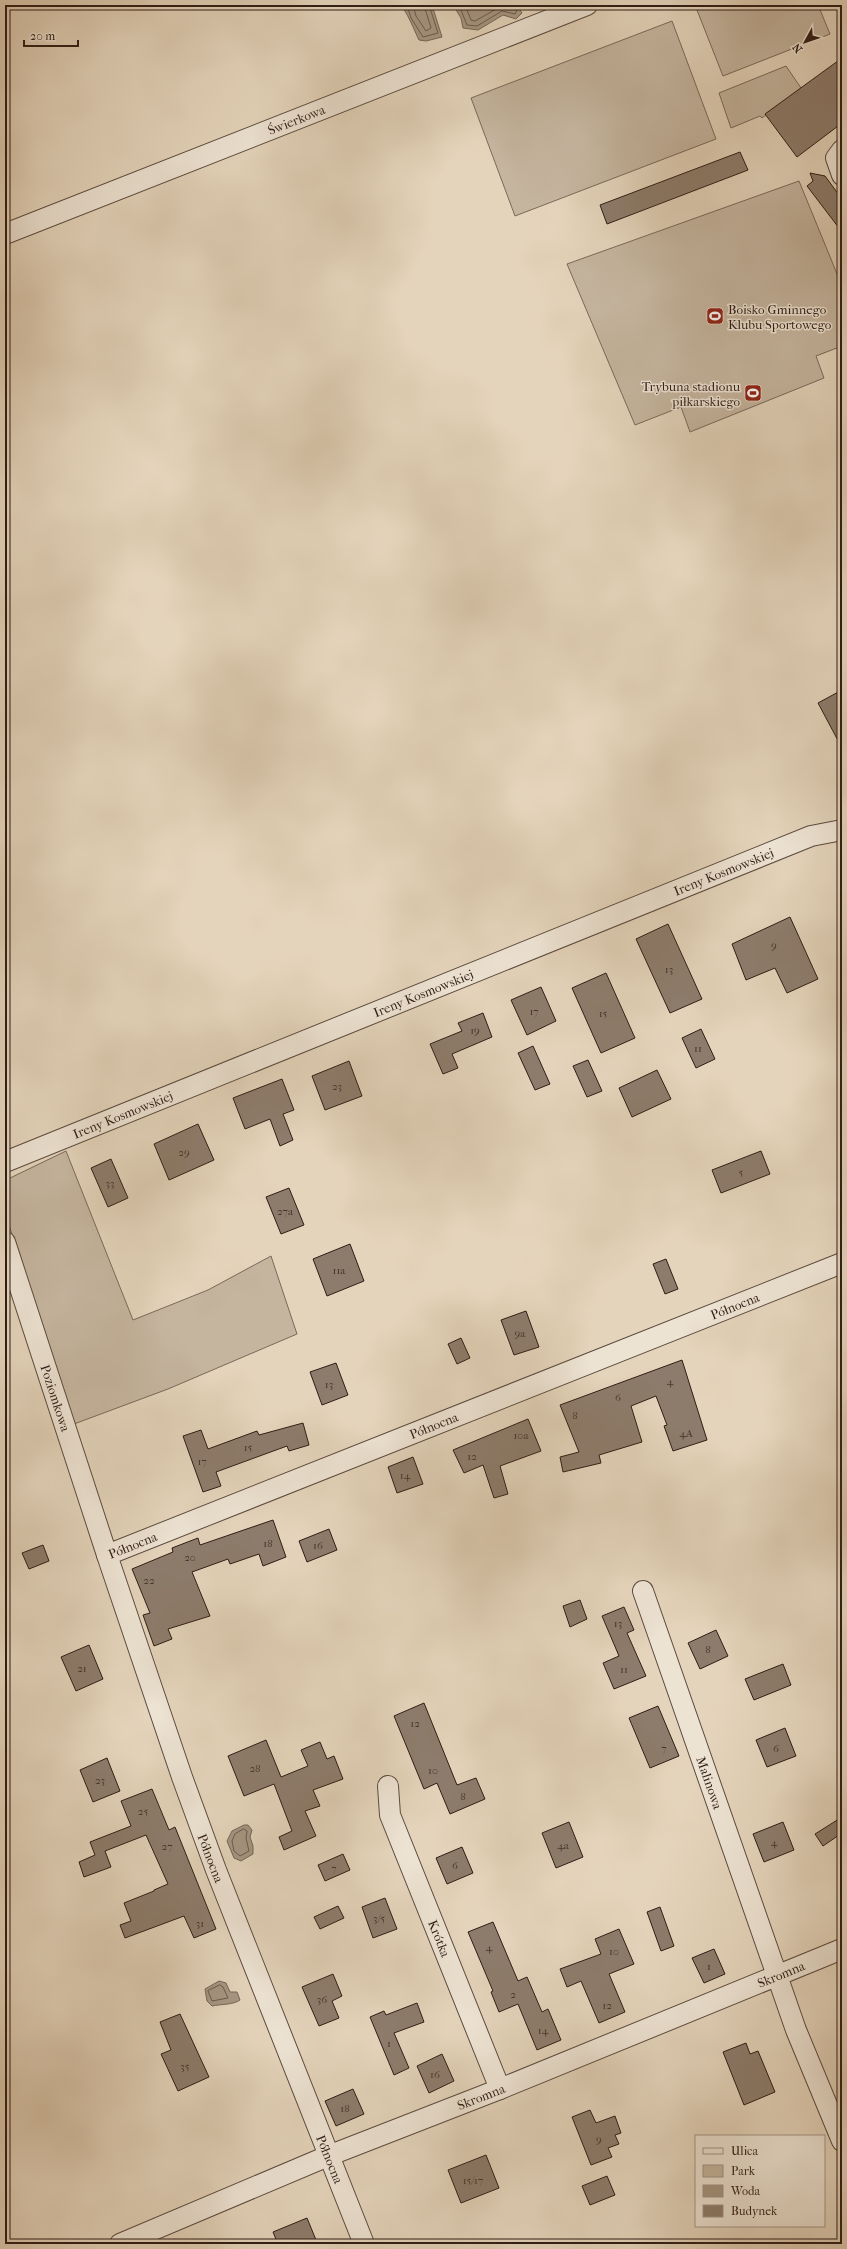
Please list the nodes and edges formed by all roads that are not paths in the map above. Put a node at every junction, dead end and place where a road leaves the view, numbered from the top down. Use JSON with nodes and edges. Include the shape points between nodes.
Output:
{"nodes":[{"id":1,"x":587,"y":5,"type":"edge"},
{"id":2,"x":842,"y":150,"type":"edge"},
{"id":3,"x":842,"y":175,"type":"edge"},
{"id":4,"x":5,"y":234,"type":"edge"},
{"id":5,"x":842,"y":830,"type":"edge"},
{"id":6,"x":5,"y":1162,"type":"edge"},
{"id":7,"x":5,"y":1242,"type":"edge"},
{"id":8,"x":842,"y":1263,"type":"edge"},
{"id":9,"x":107,"y":1555,"type":"junction"},
{"id":10,"x":643,"y":1591,"type":"dead end"},
{"id":11,"x":388,"y":1786,"type":"dead end"},
{"id":12,"x":842,"y":1949,"type":"edge"},
{"id":13,"x":778,"y":1974,"type":"junction"},
{"id":14,"x":500,"y":2089,"type":"junction"},
{"id":15,"x":842,"y":2141,"type":"edge"},
{"id":16,"x":328,"y":2156,"type":"junction"},
{"id":17,"x":120,"y":2244,"type":"edge"},
{"id":18,"x":364,"y":2244,"type":"edge"}],
"edges":[{"from":1,"to":4,"type":"street","name":"Świerkowa"},
{"from":2,"to":3,"type":"street","via":[[836,158]]},
{"from":5,"to":6,"type":"street","name":"Ireny Kosmowskiej","via":[[811,836]]},
{"from":7,"to":9,"type":"street","name":"Poziomkowa"},
{"from":8,"to":9,"type":"street","name":"Północna"},
{"from":9,"to":16,"type":"street","name":"Północna","via":[[216,1870]]},
{"from":10,"to":13,"type":"street","name":"Malinowa"},
{"from":11,"to":14,"type":"street","name":"Krótka","via":[[390,1815]]},
{"from":12,"to":13,"type":"street","name":"Skromna"},
{"from":13,"to":14,"type":"street","name":"Skromna"},
{"from":13,"to":15,"type":"street","name":"Malinowa","via":[[796,2030]]},
{"from":14,"to":16,"type":"street","name":"Skromna"},
{"from":16,"to":17,"type":"street","name":"Skromna"},
{"from":16,"to":18,"type":"street","name":"Północna"}]}
